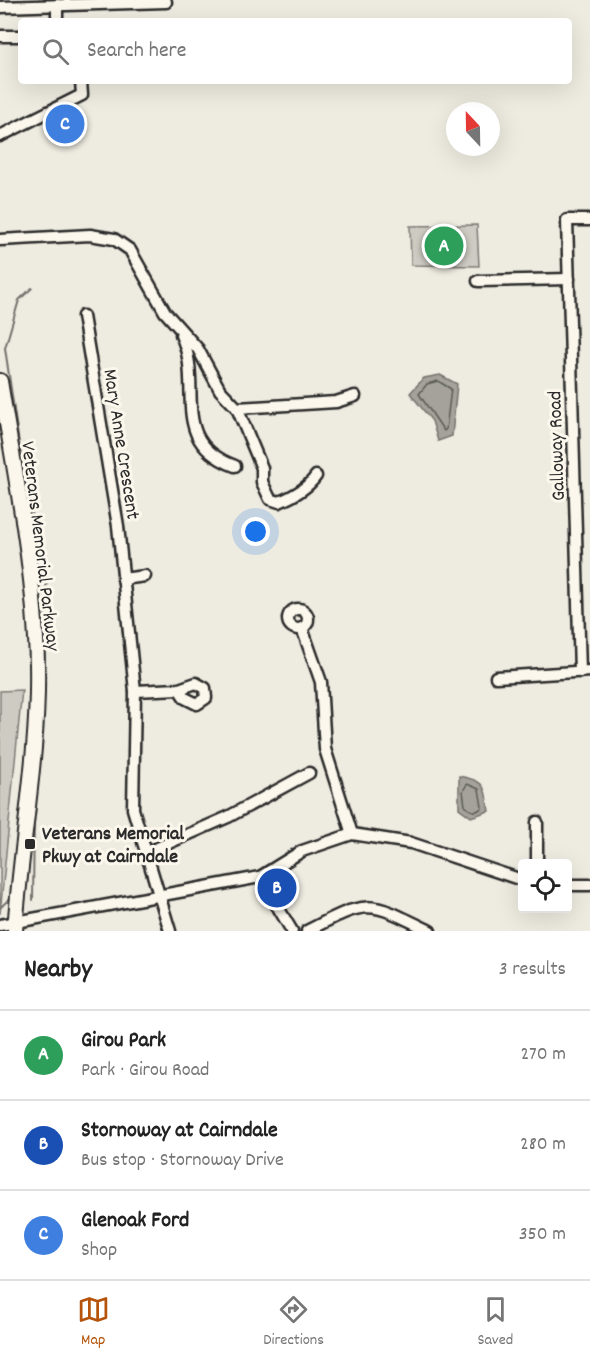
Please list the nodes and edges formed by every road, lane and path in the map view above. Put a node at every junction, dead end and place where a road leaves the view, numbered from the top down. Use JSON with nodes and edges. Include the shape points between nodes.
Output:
{"nodes":[{"id":1,"x":166,"y":2,"type":"dead end"},
{"id":2,"x":57,"y":5,"type":"junction"},
{"id":3,"x":0,"y":6,"type":"edge"},
{"id":4,"x":57,"y":18,"type":"edge"},
{"id":5,"x":0,"y":36,"type":"edge"},
{"id":6,"x":18,"y":36,"type":"edge"},
{"id":7,"x":81,"y":84,"type":"edge"},
{"id":8,"x":0,"y":136,"type":"edge"},
{"id":9,"x":590,"y":220,"type":"edge"},
{"id":10,"x":0,"y":240,"type":"edge"},
{"id":11,"x":568,"y":279,"type":"junction"},
{"id":12,"x":478,"y":281,"type":"dead end"},
{"id":13,"x":83,"y":316,"type":"dead end"},
{"id":14,"x":179,"y":329,"type":"junction"},
{"id":15,"x":0,"y":381,"type":"edge"},
{"id":16,"x":355,"y":396,"type":"dead end"},
{"id":17,"x":237,"y":408,"type":"junction"},
{"id":18,"x":235,"y":466,"type":"dead end"},
{"id":19,"x":316,"y":476,"type":"dead end"},
{"id":20,"x":145,"y":576,"type":"dead end"},
{"id":21,"x":123,"y":579,"type":"junction"},
{"id":22,"x":302,"y":628,"type":"dead end"},
{"id":23,"x":585,"y":671,"type":"edge"},
{"id":24,"x":496,"y":677,"type":"dead end"},
{"id":25,"x":179,"y":689,"type":"dead end"},
{"id":26,"x":135,"y":691,"type":"junction"},
{"id":27,"x":309,"y":773,"type":"dead end"},
{"id":28,"x":537,"y":822,"type":"dead end"},
{"id":29,"x":352,"y":834,"type":"junction"},
{"id":30,"x":146,"y":853,"type":"junction"},
{"id":31,"x":537,"y":859,"type":"edge"},
{"id":32,"x":260,"y":878,"type":"junction"},
{"id":33,"x":518,"y":879,"type":"edge"},
{"id":34,"x":572,"y":885,"type":"edge"},
{"id":35,"x":590,"y":885,"type":"edge"},
{"id":36,"x":159,"y":897,"type":"junction"},
{"id":37,"x":0,"y":925,"type":"edge"},
{"id":38,"x":15,"y":926,"type":"edge"},
{"id":39,"x":170,"y":931,"type":"edge"},
{"id":40,"x":292,"y":931,"type":"edge"},
{"id":41,"x":307,"y":931,"type":"edge"},
{"id":42,"x":430,"y":931,"type":"edge"}],
"edges":[{"from":1,"to":2,"type":"street"},
{"from":2,"to":3,"type":"street"},
{"from":2,"to":4,"type":"street"},
{"from":5,"to":6,"type":"street"},
{"from":7,"to":8,"type":"street","via":[[82,95]]},
{"from":9,"to":11,"type":"street","name":"Galloway Road","via":[[567,220]]},
{"from":10,"to":14,"type":"street","via":[[90,235],[114,239],[130,250]]},
{"from":11,"to":12,"type":"street"},
{"from":11,"to":23,"type":"street","name":"Galloway Road"},
{"from":13,"to":21,"type":"street","name":"Mary Anne Crescent","via":[[118,526]]},
{"from":14,"to":17,"type":"street","via":[[198,350],[220,390]]},
{"from":14,"to":18,"type":"street","via":[[191,364],[192,423],[213,454]]},
{"from":15,"to":38,"type":"main road","name":"Veterans Memorial Parkway","via":[[35,608],[37,667],[33,764]]},
{"from":16,"to":17,"type":"street","via":[[336,402]]},
{"from":17,"to":19,"type":"street","via":[[262,468],[262,482],[270,499],[279,502],[292,496]]},
{"from":20,"to":21,"type":"street"},
{"from":21,"to":26,"type":"street","name":"Mary Anne Crescent"},
{"from":22,"to":29,"type":"street","via":[[321,682],[325,749]]},
{"from":23,"to":24,"type":"street"},
{"from":25,"to":26,"type":"street"},
{"from":26,"to":30,"type":"street","name":"Mary Anne Crescent","via":[[133,809]]},
{"from":27,"to":30,"type":"street","via":[[228,817]]},
{"from":28,"to":31,"type":"street"},
{"from":29,"to":32,"type":"street","via":[[302,851]]},
{"from":29,"to":33,"type":"street","via":[[411,843]]},
{"from":30,"to":36,"type":"street","name":"Mary Anne Crescent"},
{"from":32,"to":36,"type":"street"},
{"from":32,"to":40,"type":"street"},
{"from":34,"to":35,"type":"street"},
{"from":36,"to":38,"type":"street"},
{"from":36,"to":39,"type":"street","name":"Mary Anne Crescent"},
{"from":37,"to":38,"type":"street"},
{"from":41,"to":42,"type":"street","via":[[346,910],[366,906],[389,911]]}]}
